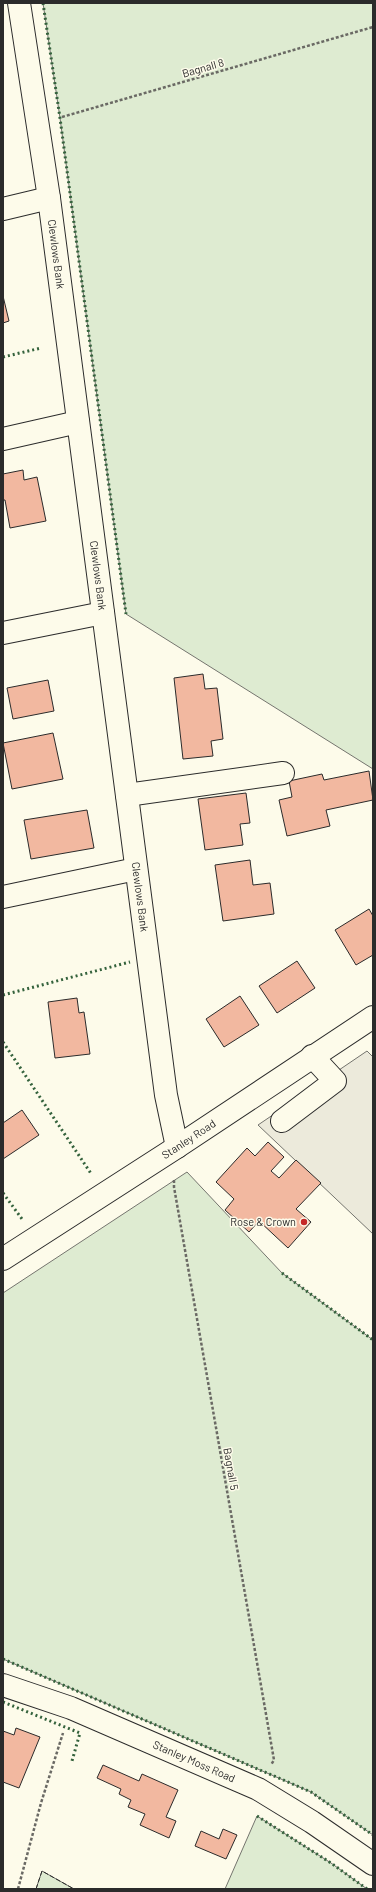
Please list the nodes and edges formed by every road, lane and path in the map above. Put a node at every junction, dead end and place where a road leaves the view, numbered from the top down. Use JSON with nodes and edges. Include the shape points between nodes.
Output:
{"nodes":[{"id":1,"x":19,"y":3,"type":"edge"},
{"id":2,"x":373,"y":27,"type":"edge"},
{"id":3,"x":38,"y":124,"type":"junction"},
{"id":4,"x":49,"y":198,"type":"junction"},
{"id":5,"x":3,"y":209,"type":"edge"},
{"id":6,"x":78,"y":422,"type":"junction"},
{"id":7,"x":3,"y":439,"type":"edge"},
{"id":8,"x":103,"y":613,"type":"junction"},
{"id":9,"x":3,"y":633,"type":"edge"},
{"id":10,"x":283,"y":773,"type":"dead end"},
{"id":11,"x":127,"y":795,"type":"junction"},
{"id":12,"x":136,"y":869,"type":"junction"},
{"id":13,"x":3,"y":897,"type":"edge"},
{"id":14,"x":373,"y":1017,"type":"edge"},
{"id":15,"x":312,"y":1056,"type":"junction"},
{"id":16,"x":282,"y":1121,"type":"dead end"},
{"id":17,"x":177,"y":1147,"type":"junction"},
{"id":18,"x":3,"y":1259,"type":"edge"},
{"id":19,"x":3,"y":1685,"type":"edge"},
{"id":20,"x":71,"y":1708,"type":"junction"},
{"id":21,"x":258,"y":1789,"type":"junction"},
{"id":22,"x":373,"y":1864,"type":"edge"},
{"id":23,"x":18,"y":1889,"type":"edge"}],
"edges":[{"from":1,"to":3,"type":"street","name":"Clewlows Bank"},
{"from":2,"to":3,"type":"path","name":"Bagnall 8"},
{"from":3,"to":4,"type":"street","name":"Clewlows Bank"},
{"from":4,"to":5,"type":"street"},
{"from":4,"to":6,"type":"street","name":"Clewlows Bank"},
{"from":6,"to":7,"type":"street"},
{"from":6,"to":8,"type":"street","name":"Clewlows Bank"},
{"from":8,"to":9,"type":"street"},
{"from":8,"to":11,"type":"street","name":"Clewlows Bank"},
{"from":10,"to":11,"type":"street"},
{"from":11,"to":12,"type":"street","name":"Clewlows Bank"},
{"from":12,"to":13,"type":"street"},
{"from":12,"to":17,"type":"street","name":"Clewlows Bank","via":[[166,1095]]},
{"from":14,"to":15,"type":"street","name":"Stanley Road"},
{"from":15,"to":16,"type":"street","via":[[335,1081]]},
{"from":15,"to":17,"type":"street","name":"Stanley Road"},
{"from":17,"to":18,"type":"street","name":"Stanley Road"},
{"from":17,"to":21,"type":"path","name":"Bagnall 5","via":[[174,1187],[274,1760]]},
{"from":19,"to":20,"type":"street","name":"Stanley Moss Road"},
{"from":20,"to":21,"type":"street","name":"Stanley Moss Road"},
{"from":20,"to":23,"type":"path","via":[[41,1803]]},
{"from":21,"to":22,"type":"street","name":"Stanley Moss Road"}]}
